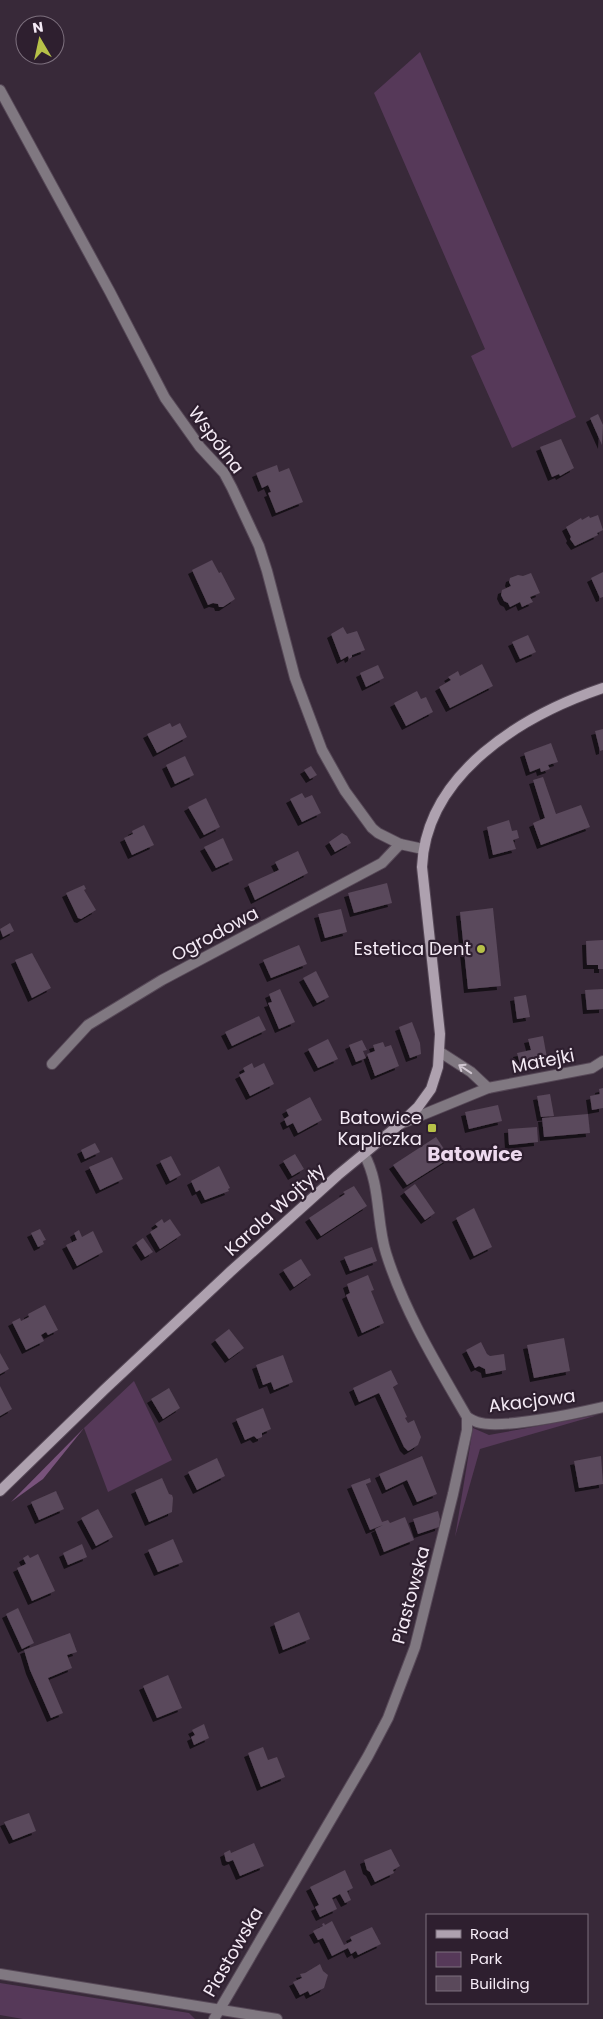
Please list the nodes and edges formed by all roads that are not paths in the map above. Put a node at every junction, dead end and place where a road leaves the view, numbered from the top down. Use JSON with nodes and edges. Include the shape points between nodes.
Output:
{"nodes":[{"id":1,"x":0,"y":90,"type":"edge"},
{"id":2,"x":603,"y":688,"type":"edge"},
{"id":3,"x":400,"y":844,"type":"junction"},
{"id":4,"x":423,"y":848,"type":"junction"},
{"id":5,"x":440,"y":1052,"type":"junction"},
{"id":6,"x":603,"y":1062,"type":"edge"},
{"id":7,"x":52,"y":1064,"type":"dead end"},
{"id":8,"x":488,"y":1088,"type":"junction"},
{"id":9,"x":400,"y":1124,"type":"junction"},
{"id":10,"x":364,"y":1154,"type":"junction"},
{"id":11,"x":603,"y":1407,"type":"edge"},
{"id":12,"x":467,"y":1417,"type":"junction"},
{"id":13,"x":0,"y":1491,"type":"edge"},
{"id":14,"x":0,"y":1974,"type":"edge"},
{"id":15,"x":219,"y":2009,"type":"junction"},
{"id":16,"x":214,"y":2019,"type":"edge"},
{"id":17,"x":277,"y":2019,"type":"edge"}],
"edges":[{"from":1,"to":3,"type":"street","name":"Wspólna","via":[[165,398],[200,448],[224,472],[232,488],[259,546],[294,678],[322,750],[345,791],[372,828]]},
{"from":2,"to":4,"type":"street","name":"Karola Wojtyły","via":[[532,720],[483,754],[454,782],[433,817]]},
{"from":3,"to":4,"type":"street","name":"Wspólna"},
{"from":3,"to":7,"type":"street","name":"Ogrodowa","via":[[382,863],[162,980],[88,1025]]},
{"from":4,"to":5,"type":"street","name":"Karola Wojtyły","via":[[422,867]]},
{"from":8,"to":5,"type":"street","one_way":true,"via":[[471,1072]]},
{"from":5,"to":9,"type":"street","name":"Karola Wojtyły","via":[[431,1089]]},
{"from":6,"to":8,"type":"street","name":"Matejki","via":[[592,1068]]},
{"from":8,"to":9,"type":"street","name":"Matejki"},
{"from":9,"to":10,"type":"street","name":"Karola Wojtyły"},
{"from":10,"to":12,"type":"street","via":[[373,1175],[389,1264],[421,1336]]},
{"from":10,"to":13,"type":"street","name":"Karola Wojtyły","via":[[230,1272]]},
{"from":11,"to":12,"type":"street","name":"Akacjowa","via":[[530,1421],[491,1424],[478,1423]]},
{"from":12,"to":15,"type":"street","name":"Piastowska","via":[[454,1494],[431,1588],[415,1647],[388,1718]]},
{"from":14,"to":15,"type":"street"},
{"from":15,"to":16,"type":"street","name":"Piastowska"},
{"from":15,"to":17,"type":"street"}]}
